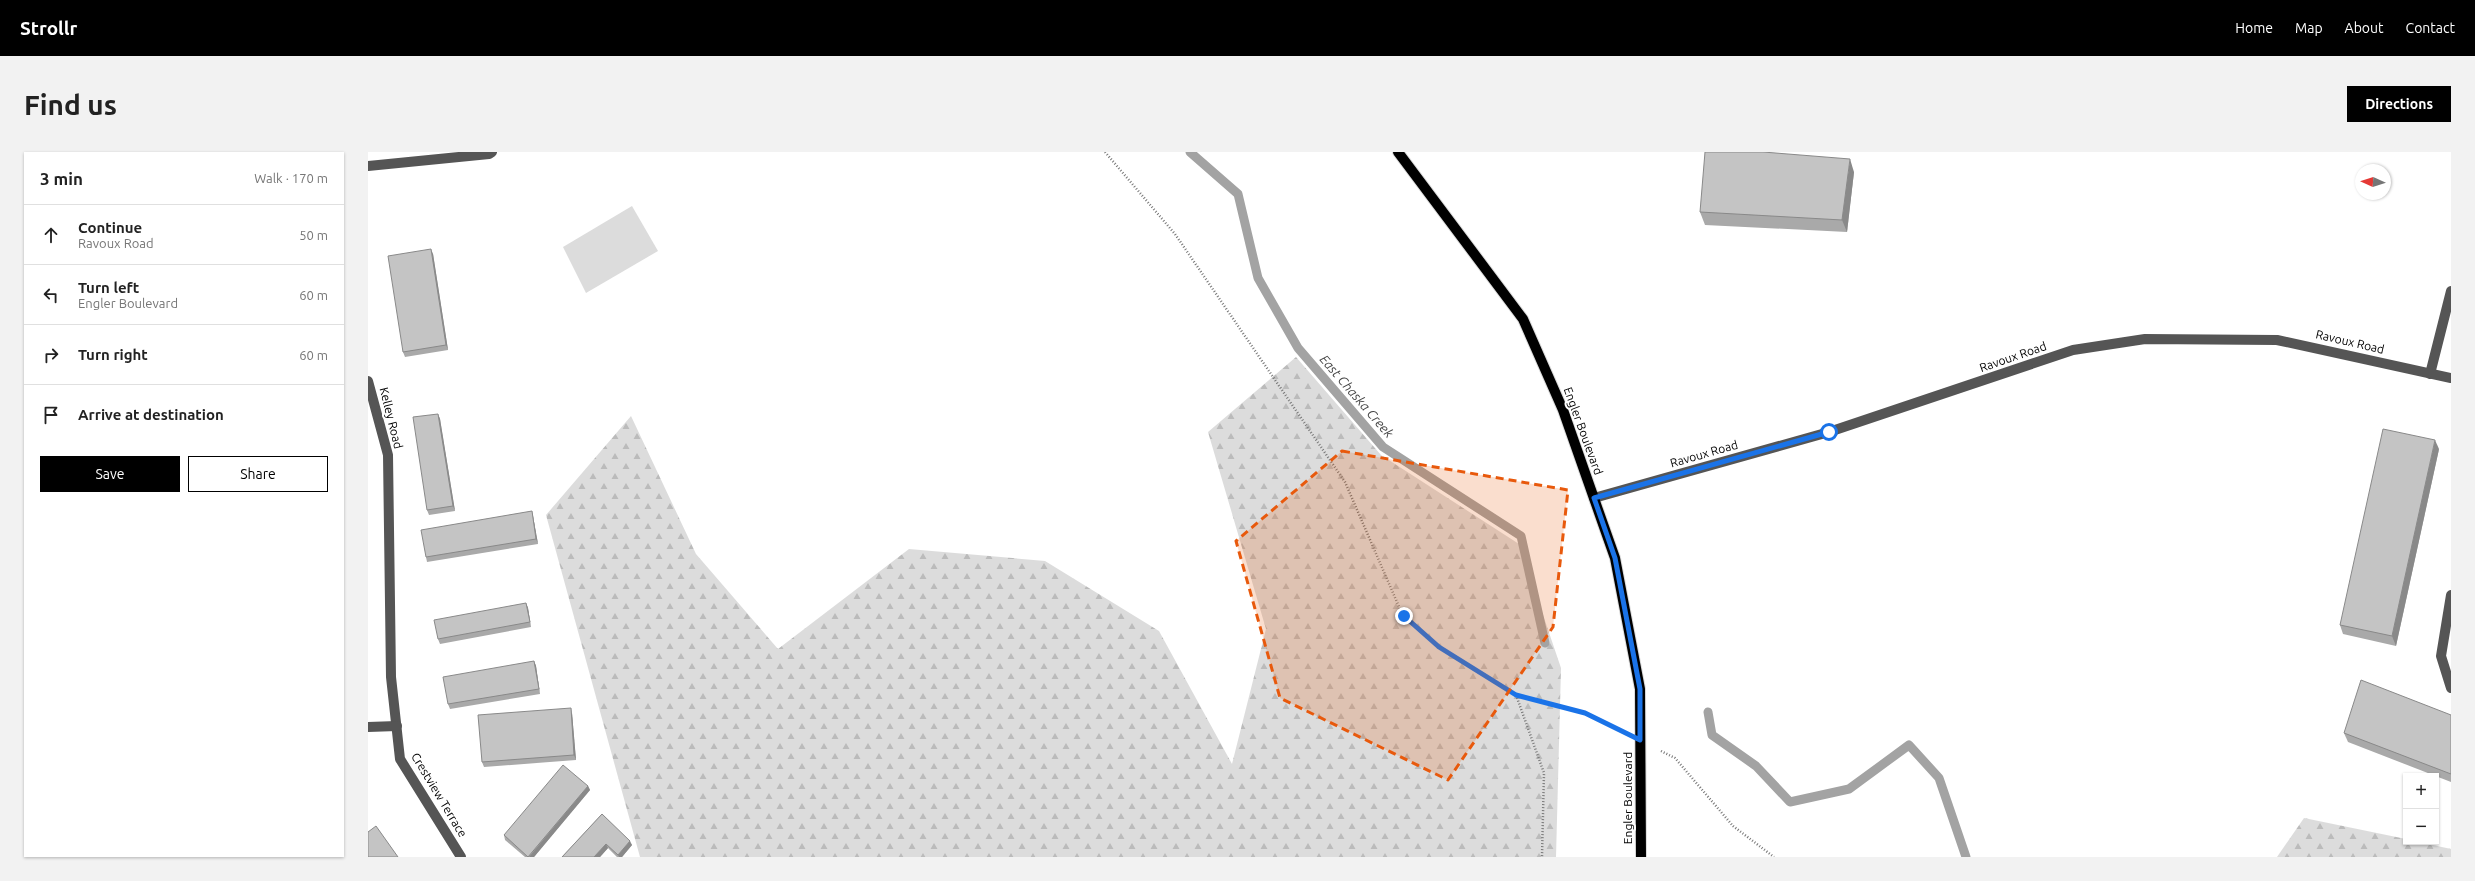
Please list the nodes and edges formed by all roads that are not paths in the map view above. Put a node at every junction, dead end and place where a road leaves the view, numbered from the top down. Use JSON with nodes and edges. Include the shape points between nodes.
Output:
{"nodes":[{"id":1,"x":492,"y":152,"type":"edge"},
{"id":2,"x":1398,"y":152,"type":"edge"},
{"id":3,"x":368,"y":166,"type":"edge"},
{"id":4,"x":2451,"y":291,"type":"edge"},
{"id":5,"x":2430,"y":374,"type":"junction"},
{"id":6,"x":2451,"y":378,"type":"edge"},
{"id":7,"x":368,"y":381,"type":"edge"},
{"id":8,"x":1594,"y":498,"type":"junction"},
{"id":9,"x":2451,"y":595,"type":"edge"},
{"id":10,"x":2451,"y":688,"type":"edge"},
{"id":11,"x":397,"y":726,"type":"junction"},
{"id":12,"x":368,"y":727,"type":"edge"},
{"id":13,"x":460,"y":857,"type":"edge"},
{"id":14,"x":1641,"y":857,"type":"edge"}],
"edges":[{"from":1,"to":3,"type":"street"},
{"from":2,"to":8,"type":"main road","name":"Engler Boulevard","via":[[1523,319],[1563,410]]},
{"from":4,"to":5,"type":"street"},
{"from":5,"to":6,"type":"street","name":"Ravoux Road"},
{"from":5,"to":8,"type":"street","name":"Ravoux Road","via":[[2278,340],[2145,339],[2073,350],[1829,432]]},
{"from":7,"to":11,"type":"street","name":"Kelley Road","via":[[388,455],[392,677]]},
{"from":8,"to":14,"type":"main road","name":"Engler Boulevard","via":[[1615,558],[1640,689]]},
{"from":9,"to":10,"type":"street","via":[[2441,656]]},
{"from":11,"to":12,"type":"street"},
{"from":11,"to":13,"type":"street","name":"Crestview Terrace","via":[[400,758]]}]}
